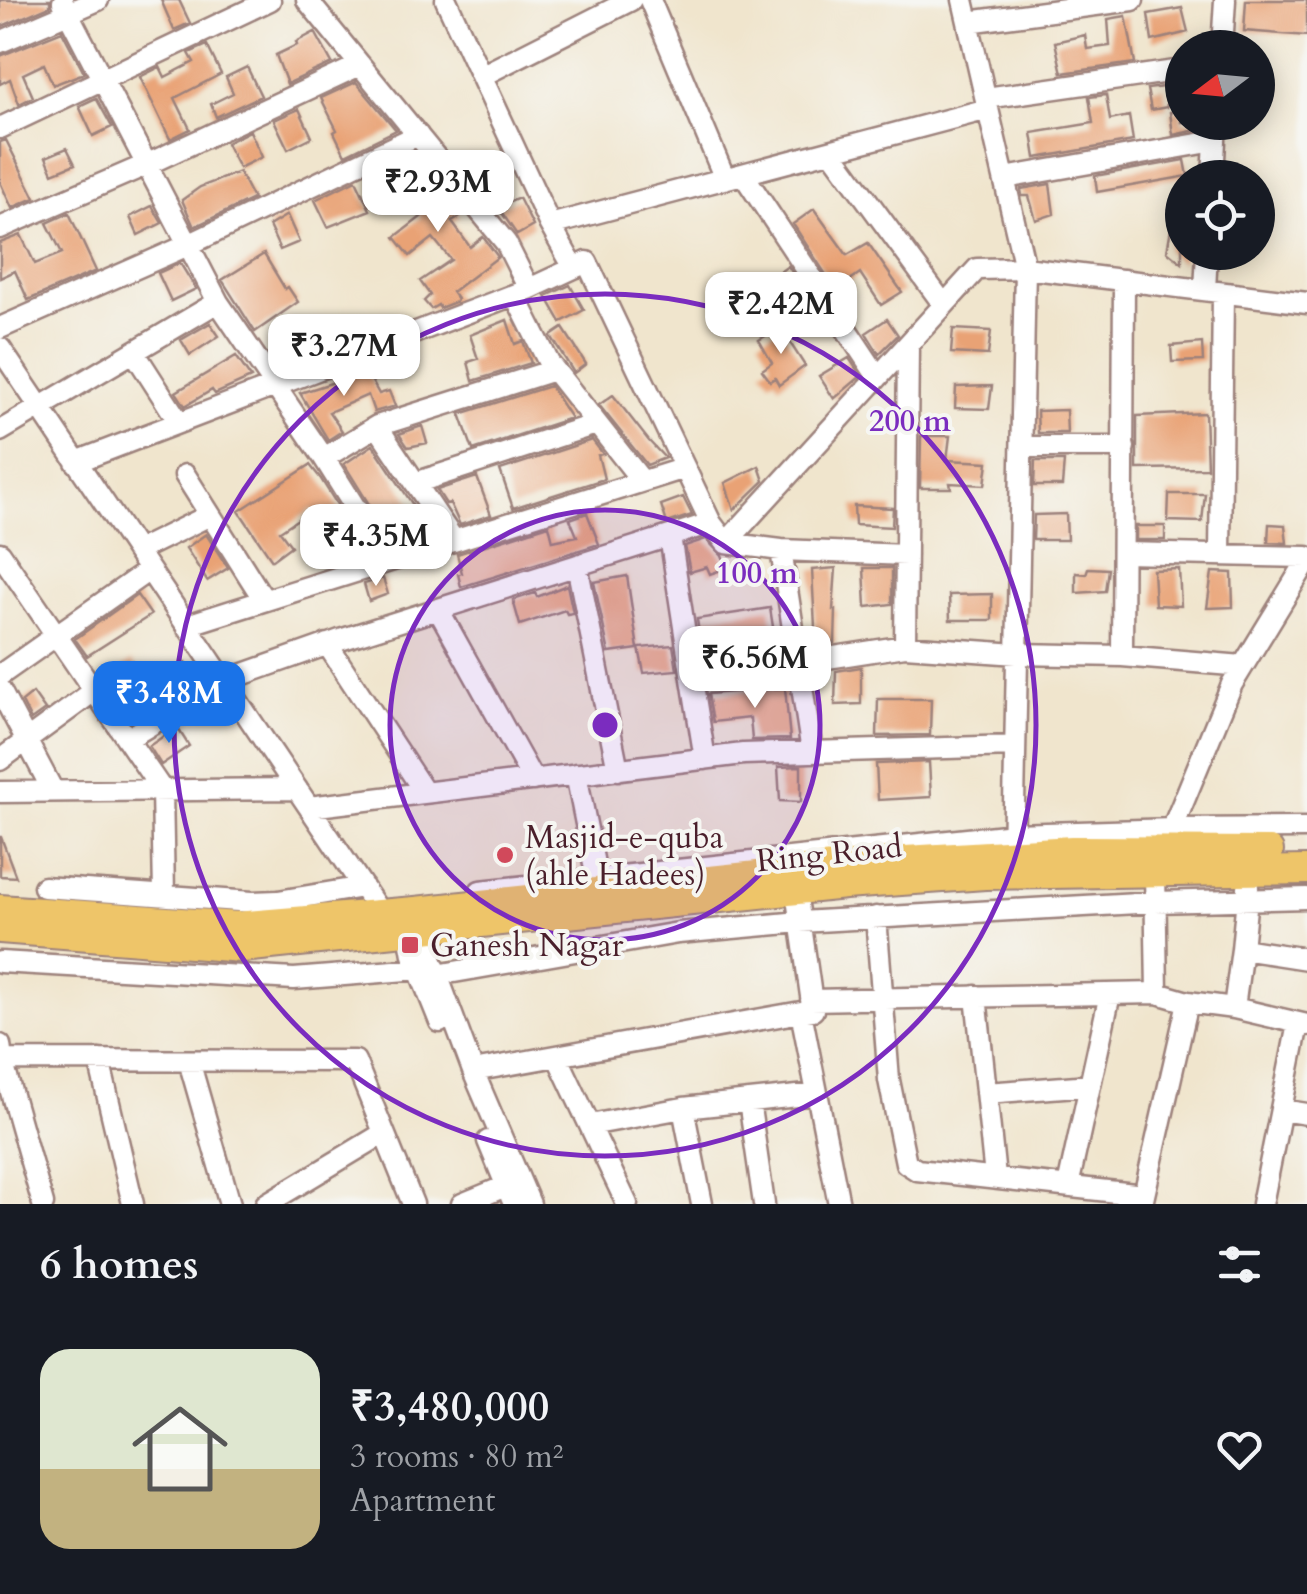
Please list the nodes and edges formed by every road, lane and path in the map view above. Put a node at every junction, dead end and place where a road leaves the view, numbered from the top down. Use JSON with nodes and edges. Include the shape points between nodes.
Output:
{"nodes":[{"id":1,"x":98,"y":0,"type":"edge"},
{"id":2,"x":270,"y":0,"type":"edge"},
{"id":3,"x":306,"y":0,"type":"edge"},
{"id":4,"x":446,"y":0,"type":"edge"},
{"id":5,"x":631,"y":0,"type":"edge"},
{"id":6,"x":650,"y":0,"type":"edge"},
{"id":7,"x":963,"y":0,"type":"edge"},
{"id":8,"x":1133,"y":0,"type":"edge"},
{"id":9,"x":1225,"y":0,"type":"edge"},
{"id":10,"x":65,"y":6,"type":"edge"},
{"id":11,"x":968,"y":22,"type":"junction"},
{"id":12,"x":1223,"y":30,"type":"edge"},
{"id":13,"x":0,"y":42,"type":"edge"},
{"id":14,"x":360,"y":65,"type":"junction"},
{"id":15,"x":1165,"y":73,"type":"edge"},
{"id":16,"x":481,"y":76,"type":"junction"},
{"id":17,"x":103,"y":80,"type":"junction"},
{"id":18,"x":987,"y":104,"type":"junction"},
{"id":19,"x":0,"y":128,"type":"edge"},
{"id":20,"x":418,"y":135,"type":"junction"},
{"id":21,"x":1179,"y":140,"type":"edge"},
{"id":22,"x":831,"y":150,"type":"junction"},
{"id":23,"x":148,"y":164,"type":"junction"},
{"id":24,"x":734,"y":176,"type":"junction"},
{"id":25,"x":1004,"y":178,"type":"junction"},
{"id":26,"x":550,"y":225,"type":"junction"},
{"id":27,"x":0,"y":228,"type":"edge"},
{"id":28,"x":188,"y":244,"type":"junction"},
{"id":29,"x":574,"y":268,"type":"junction"},
{"id":30,"x":1025,"y":268,"type":"junction"},
{"id":31,"x":1211,"y":270,"type":"edge"},
{"id":32,"x":1124,"y":280,"type":"junction"},
{"id":33,"x":522,"y":292,"type":"junction"},
{"id":34,"x":1214,"y":292,"type":"junction"},
{"id":35,"x":218,"y":302,"type":"junction"},
{"id":36,"x":1307,"y":303,"type":"edge"},
{"id":37,"x":944,"y":306,"type":"junction"},
{"id":38,"x":0,"y":328,"type":"edge"},
{"id":39,"x":908,"y":345,"type":"junction"},
{"id":40,"x":0,"y":348,"type":"edge"},
{"id":41,"x":134,"y":352,"type":"junction"},
{"id":42,"x":554,"y":370,"type":"junction"},
{"id":43,"x":878,"y":377,"type":"junction"},
{"id":44,"x":274,"y":385,"type":"junction"},
{"id":45,"x":40,"y":408,"type":"junction"},
{"id":46,"x":179,"y":422,"type":"junction"},
{"id":47,"x":596,"y":424,"type":"junction"},
{"id":48,"x":377,"y":426,"type":"junction"},
{"id":49,"x":0,"y":431,"type":"edge"},
{"id":50,"x":1022,"y":447,"type":"junction"},
{"id":51,"x":1124,"y":447,"type":"junction"},
{"id":52,"x":324,"y":458,"type":"junction"},
{"id":53,"x":76,"y":462,"type":"junction"},
{"id":54,"x":685,"y":468,"type":"junction"},
{"id":55,"x":185,"y":474,"type":"dead end"},
{"id":56,"x":642,"y":482,"type":"junction"},
{"id":57,"x":415,"y":483,"type":"junction"},
{"id":58,"x":210,"y":514,"type":"junction"},
{"id":59,"x":711,"y":523,"type":"junction"},
{"id":60,"x":670,"y":536,"type":"junction"},
{"id":61,"x":453,"y":539,"type":"junction"},
{"id":62,"x":726,"y":543,"type":"junction"},
{"id":63,"x":781,"y":550,"type":"junction"},
{"id":64,"x":137,"y":552,"type":"junction"},
{"id":65,"x":1123,"y":554,"type":"junction"},
{"id":66,"x":906,"y":555,"type":"junction"},
{"id":67,"x":1220,"y":555,"type":"junction"},
{"id":68,"x":1307,"y":559,"type":"edge"},
{"id":69,"x":388,"y":560,"type":"junction"},
{"id":70,"x":3,"y":565,"type":"edge"},
{"id":71,"x":578,"y":565,"type":"junction"},
{"id":72,"x":150,"y":570,"type":"junction"},
{"id":73,"x":264,"y":600,"type":"junction"},
{"id":74,"x":438,"y":609,"type":"junction"},
{"id":75,"x":187,"y":625,"type":"junction"},
{"id":76,"x":56,"y":636,"type":"junction"},
{"id":77,"x":327,"y":644,"type":"junction"},
{"id":78,"x":904,"y":646,"type":"junction"},
{"id":79,"x":1018,"y":654,"type":"junction"},
{"id":80,"x":1122,"y":656,"type":"junction"},
{"id":81,"x":798,"y":662,"type":"junction"},
{"id":82,"x":1243,"y":666,"type":"junction"},
{"id":83,"x":0,"y":675,"type":"edge"},
{"id":84,"x":692,"y":679,"type":"junction"},
{"id":85,"x":224,"y":681,"type":"junction"},
{"id":86,"x":0,"y":690,"type":"edge"},
{"id":87,"x":94,"y":691,"type":"junction"},
{"id":88,"x":127,"y":739,"type":"junction"},
{"id":89,"x":28,"y":740,"type":"junction"},
{"id":90,"x":1015,"y":746,"type":"junction"},
{"id":91,"x":812,"y":752,"type":"junction"},
{"id":92,"x":705,"y":759,"type":"junction"},
{"id":93,"x":0,"y":760,"type":"edge"},
{"id":94,"x":618,"y":770,"type":"junction"},
{"id":95,"x":576,"y":774,"type":"junction"},
{"id":96,"x":533,"y":780,"type":"junction"},
{"id":97,"x":162,"y":790,"type":"junction"},
{"id":98,"x":52,"y":791,"type":"junction"},
{"id":99,"x":0,"y":792,"type":"edge"},
{"id":100,"x":425,"y":793,"type":"junction"},
{"id":101,"x":303,"y":798,"type":"junction"},
{"id":102,"x":1307,"y":828,"type":"edge"},
{"id":103,"x":1013,"y":844,"type":"junction"},
{"id":104,"x":1164,"y":850,"type":"junction"},
{"id":105,"x":1307,"y":851,"type":"edge"},
{"id":106,"x":1250,"y":870,"type":"junction"},
{"id":107,"x":1307,"y":870,"type":"edge"},
{"id":108,"x":598,"y":884,"type":"junction"},
{"id":109,"x":44,"y":887,"type":"dead end"},
{"id":110,"x":363,"y":887,"type":"junction"},
{"id":111,"x":796,"y":891,"type":"junction"},
{"id":112,"x":164,"y":896,"type":"junction"},
{"id":113,"x":1307,"y":898,"type":"edge"},
{"id":114,"x":1247,"y":899,"type":"junction"},
{"id":115,"x":1155,"y":902,"type":"junction"},
{"id":116,"x":0,"y":909,"type":"edge"},
{"id":117,"x":876,"y":917,"type":"junction"},
{"id":118,"x":405,"y":920,"type":"junction"},
{"id":119,"x":800,"y":922,"type":"junction"},
{"id":120,"x":0,"y":929,"type":"edge"},
{"id":121,"x":1242,"y":949,"type":"junction"},
{"id":122,"x":1307,"y":959,"type":"edge"},
{"id":123,"x":0,"y":962,"type":"edge"},
{"id":124,"x":428,"y":972,"type":"junction"},
{"id":125,"x":1157,"y":992,"type":"junction"},
{"id":126,"x":1110,"y":994,"type":"junction"},
{"id":127,"x":976,"y":996,"type":"junction"},
{"id":128,"x":882,"y":998,"type":"junction"},
{"id":129,"x":1188,"y":1002,"type":"junction"},
{"id":130,"x":806,"y":1006,"type":"junction"},
{"id":131,"x":1234,"y":1008,"type":"junction"},
{"id":132,"x":1302,"y":1024,"type":"edge"},
{"id":133,"x":1,"y":1050,"type":"edge"},
{"id":134,"x":558,"y":1058,"type":"junction"},
{"id":135,"x":99,"y":1060,"type":"junction"},
{"id":136,"x":190,"y":1060,"type":"junction"},
{"id":137,"x":473,"y":1071,"type":"junction"},
{"id":138,"x":1090,"y":1085,"type":"junction"},
{"id":139,"x":986,"y":1092,"type":"junction"},
{"id":140,"x":817,"y":1094,"type":"junction"},
{"id":141,"x":749,"y":1101,"type":"junction"},
{"id":142,"x":683,"y":1108,"type":"junction"},
{"id":143,"x":1281,"y":1110,"type":"junction"},
{"id":144,"x":1307,"y":1114,"type":"edge"},
{"id":145,"x":590,"y":1125,"type":"junction"},
{"id":146,"x":384,"y":1132,"type":"junction"},
{"id":147,"x":995,"y":1178,"type":"junction"},
{"id":148,"x":1034,"y":1182,"type":"junction"},
{"id":149,"x":1068,"y":1186,"type":"junction"},
{"id":150,"x":514,"y":1190,"type":"edge"},
{"id":151,"x":1143,"y":1199,"type":"edge"},
{"id":152,"x":43,"y":1204,"type":"edge"},
{"id":153,"x":133,"y":1204,"type":"edge"},
{"id":154,"x":230,"y":1204,"type":"edge"},
{"id":155,"x":266,"y":1204,"type":"edge"},
{"id":156,"x":414,"y":1204,"type":"edge"},
{"id":157,"x":462,"y":1204,"type":"edge"},
{"id":158,"x":530,"y":1204,"type":"edge"},
{"id":159,"x":627,"y":1204,"type":"edge"},
{"id":160,"x":702,"y":1204,"type":"edge"},
{"id":161,"x":764,"y":1204,"type":"edge"},
{"id":162,"x":839,"y":1204,"type":"edge"},
{"id":163,"x":1029,"y":1204,"type":"edge"},
{"id":164,"x":1262,"y":1204,"type":"edge"}],
"edges":[{"from":1,"to":10,"type":"street"},
{"from":2,"to":17,"type":"street"},
{"from":3,"to":14,"type":"street"},
{"from":4,"to":16,"type":"street"},
{"from":5,"to":16,"type":"street"},
{"from":6,"to":24,"type":"street"},
{"from":7,"to":11,"type":"street"},
{"from":8,"to":11,"type":"street"},
{"from":9,"to":12,"type":"street"},
{"from":10,"to":13,"type":"street"},
{"from":10,"to":17,"type":"street"},
{"from":11,"to":18,"type":"street"},
{"from":14,"to":20,"type":"street"},
{"from":14,"to":23,"type":"street"},
{"from":15,"to":18,"type":"street"},
{"from":16,"to":26,"type":"street"},
{"from":17,"to":19,"type":"street"},
{"from":17,"to":23,"type":"street"},
{"from":18,"to":22,"type":"street"},
{"from":18,"to":25,"type":"street"},
{"from":20,"to":28,"type":"street"},
{"from":20,"to":33,"type":"street","via":[[506,243]]},
{"from":21,"to":25,"type":"street"},
{"from":22,"to":24,"type":"street"},
{"from":22,"to":37,"type":"street"},
{"from":23,"to":27,"type":"street"},
{"from":23,"to":28,"type":"street"},
{"from":24,"to":26,"type":"street"},
{"from":24,"to":43,"type":"street"},
{"from":25,"to":30,"type":"street"},
{"from":26,"to":29,"type":"street"},
{"from":28,"to":35,"type":"street"},
{"from":28,"to":38,"type":"street"},
{"from":29,"to":33,"type":"street"},
{"from":29,"to":54,"type":"street","via":[[587,262]]},
{"from":30,"to":32,"type":"street"},
{"from":30,"to":37,"type":"street","via":[[978,269]]},
{"from":30,"to":50,"type":"street"},
{"from":31,"to":34,"type":"street"},
{"from":32,"to":34,"type":"street"},
{"from":32,"to":51,"type":"street"},
{"from":33,"to":42,"type":"street"},
{"from":33,"to":44,"type":"street"},
{"from":34,"to":36,"type":"street"},
{"from":34,"to":67,"type":"street"},
{"from":35,"to":41,"type":"street"},
{"from":35,"to":44,"type":"street"},
{"from":37,"to":39,"type":"street"},
{"from":39,"to":43,"type":"street"},
{"from":39,"to":66,"type":"street"},
{"from":40,"to":45,"type":"street"},
{"from":41,"to":45,"type":"street"},
{"from":41,"to":46,"type":"street"},
{"from":42,"to":47,"type":"street"},
{"from":42,"to":48,"type":"street"},
{"from":43,"to":62,"type":"street"},
{"from":44,"to":46,"type":"street"},
{"from":44,"to":52,"type":"street"},
{"from":45,"to":49,"type":"street"},
{"from":45,"to":53,"type":"street"},
{"from":46,"to":53,"type":"street"},
{"from":47,"to":56,"type":"street"},
{"from":47,"to":57,"type":"street"},
{"from":48,"to":52,"type":"street"},
{"from":48,"to":57,"type":"street"},
{"from":50,"to":51,"type":"street"},
{"from":50,"to":79,"type":"street"},
{"from":51,"to":65,"type":"street"},
{"from":52,"to":69,"type":"street"},
{"from":53,"to":64,"type":"street"},
{"from":54,"to":56,"type":"street"},
{"from":54,"to":59,"type":"street"},
{"from":55,"to":58,"type":"street"},
{"from":56,"to":61,"type":"street"},
{"from":57,"to":61,"type":"street"},
{"from":58,"to":64,"type":"street"},
{"from":58,"to":73,"type":"street"},
{"from":59,"to":60,"type":"street"},
{"from":59,"to":62,"type":"street"},
{"from":60,"to":71,"type":"street"},
{"from":60,"to":84,"type":"street"},
{"from":61,"to":69,"type":"street"},
{"from":62,"to":63,"type":"street"},
{"from":63,"to":66,"type":"street"},
{"from":63,"to":81,"type":"street"},
{"from":64,"to":72,"type":"street"},
{"from":65,"to":67,"type":"street"},
{"from":65,"to":80,"type":"street"},
{"from":66,"to":78,"type":"street"},
{"from":67,"to":68,"type":"street"},
{"from":68,"to":82,"type":"street"},
{"from":69,"to":73,"type":"street"},
{"from":70,"to":76,"type":"street"},
{"from":71,"to":74,"type":"street"},
{"from":71,"to":94,"type":"street"},
{"from":72,"to":75,"type":"street"},
{"from":72,"to":76,"type":"street"},
{"from":73,"to":75,"type":"street"},
{"from":74,"to":77,"type":"street"},
{"from":74,"to":96,"type":"street"},
{"from":75,"to":85,"type":"street"},
{"from":76,"to":83,"type":"street"},
{"from":76,"to":87,"type":"street"},
{"from":77,"to":85,"type":"street"},
{"from":77,"to":100,"type":"street"},
{"from":78,"to":79,"type":"street"},
{"from":78,"to":81,"type":"street"},
{"from":79,"to":80,"type":"street"},
{"from":79,"to":90,"type":"street"},
{"from":80,"to":82,"type":"street"},
{"from":81,"to":84,"type":"street"},
{"from":81,"to":91,"type":"street"},
{"from":82,"to":104,"type":"street"},
{"from":84,"to":92,"type":"street"},
{"from":85,"to":88,"type":"street"},
{"from":85,"to":101,"type":"street"},
{"from":86,"to":89,"type":"street"},
{"from":87,"to":88,"type":"street"},
{"from":87,"to":89,"type":"street"},
{"from":88,"to":97,"type":"street"},
{"from":89,"to":93,"type":"street"},
{"from":89,"to":98,"type":"street"},
{"from":90,"to":91,"type":"street"},
{"from":90,"to":103,"type":"street"},
{"from":91,"to":92,"type":"street"},
{"from":92,"to":94,"type":"street"},
{"from":94,"to":95,"type":"street"},
{"from":95,"to":96,"type":"street"},
{"from":95,"to":108,"type":"street"},
{"from":96,"to":100,"type":"street"},
{"from":97,"to":98,"type":"street"},
{"from":97,"to":101,"type":"street"},
{"from":97,"to":112,"type":"street"},
{"from":98,"to":99,"type":"street"},
{"from":100,"to":101,"type":"street"},
{"from":101,"to":110,"type":"street"},
{"from":102,"to":104,"type":"street"},
{"from":103,"to":104,"type":"highway","name":"Ring Road"},
{"from":103,"to":108,"type":"highway","name":"Ring Road","via":[[889,862]]},
{"from":104,"to":105,"type":"highway","name":"Ring Road"},
{"from":104,"to":106,"type":"highway","name":"Ring Road"},
{"from":104,"to":111,"type":"highway","name":"Ring Road","via":[[985,875]]},
{"from":104,"to":115,"type":"street"},
{"from":106,"to":107,"type":"highway","name":"Ring Road"},
{"from":106,"to":114,"type":"street"},
{"from":108,"to":118,"type":"highway","name":"Ring Road"},
{"from":109,"to":112,"type":"street"},
{"from":110,"to":112,"type":"street","via":[[278,901]]},
{"from":110,"to":118,"type":"street"},
{"from":111,"to":118,"type":"highway","name":"Ring Road"},
{"from":111,"to":119,"type":"street"},
{"from":113,"to":114,"type":"street"},
{"from":114,"to":115,"type":"street"},
{"from":114,"to":121,"type":"street"},
{"from":115,"to":117,"type":"street"},
{"from":115,"to":125,"type":"street"},
{"from":116,"to":118,"type":"highway","name":"Ring Road","via":[[236,926]]},
{"from":117,"to":119,"type":"street"},
{"from":117,"to":128,"type":"street"},
{"from":118,"to":120,"type":"highway","name":"Ring Road","via":[[242,948]]},
{"from":118,"to":124,"type":"street"},
{"from":119,"to":124,"type":"street","via":[[678,933]]},
{"from":119,"to":130,"type":"street"},
{"from":121,"to":122,"type":"street"},
{"from":121,"to":131,"type":"street"},
{"from":123,"to":124,"type":"street","via":[[294,979]]},
{"from":124,"to":137,"type":"street"},
{"from":124,"to":150,"type":"street"},
{"from":125,"to":126,"type":"street"},
{"from":125,"to":129,"type":"street"},
{"from":126,"to":127,"type":"street"},
{"from":126,"to":138,"type":"street"},
{"from":127,"to":128,"type":"street"},
{"from":127,"to":139,"type":"street"},
{"from":128,"to":130,"type":"street"},
{"from":128,"to":147,"type":"street","via":[[906,1163],[916,1170]]},
{"from":129,"to":131,"type":"street"},
{"from":129,"to":151,"type":"street"},
{"from":130,"to":134,"type":"street"},
{"from":130,"to":140,"type":"street"},
{"from":131,"to":132,"type":"street"},
{"from":132,"to":143,"type":"street"},
{"from":133,"to":135,"type":"street"},
{"from":133,"to":152,"type":"street"},
{"from":134,"to":137,"type":"street"},
{"from":134,"to":145,"type":"street"},
{"from":135,"to":136,"type":"street"},
{"from":135,"to":153,"type":"street"},
{"from":136,"to":146,"type":"street","via":[[355,1061]]},
{"from":136,"to":154,"type":"street"},
{"from":137,"to":150,"type":"street"},
{"from":138,"to":139,"type":"street"},
{"from":138,"to":149,"type":"street"},
{"from":139,"to":147,"type":"street"},
{"from":140,"to":141,"type":"street"},
{"from":140,"to":162,"type":"street"},
{"from":141,"to":142,"type":"street"},
{"from":141,"to":161,"type":"street"},
{"from":142,"to":145,"type":"street"},
{"from":142,"to":160,"type":"street"},
{"from":143,"to":144,"type":"street"},
{"from":143,"to":164,"type":"street"},
{"from":145,"to":159,"type":"street"},
{"from":146,"to":155,"type":"street"},
{"from":146,"to":156,"type":"street"},
{"from":147,"to":148,"type":"street"},
{"from":148,"to":149,"type":"street"},
{"from":148,"to":163,"type":"street"},
{"from":149,"to":151,"type":"street"},
{"from":150,"to":157,"type":"street"},
{"from":150,"to":158,"type":"street"}]}
